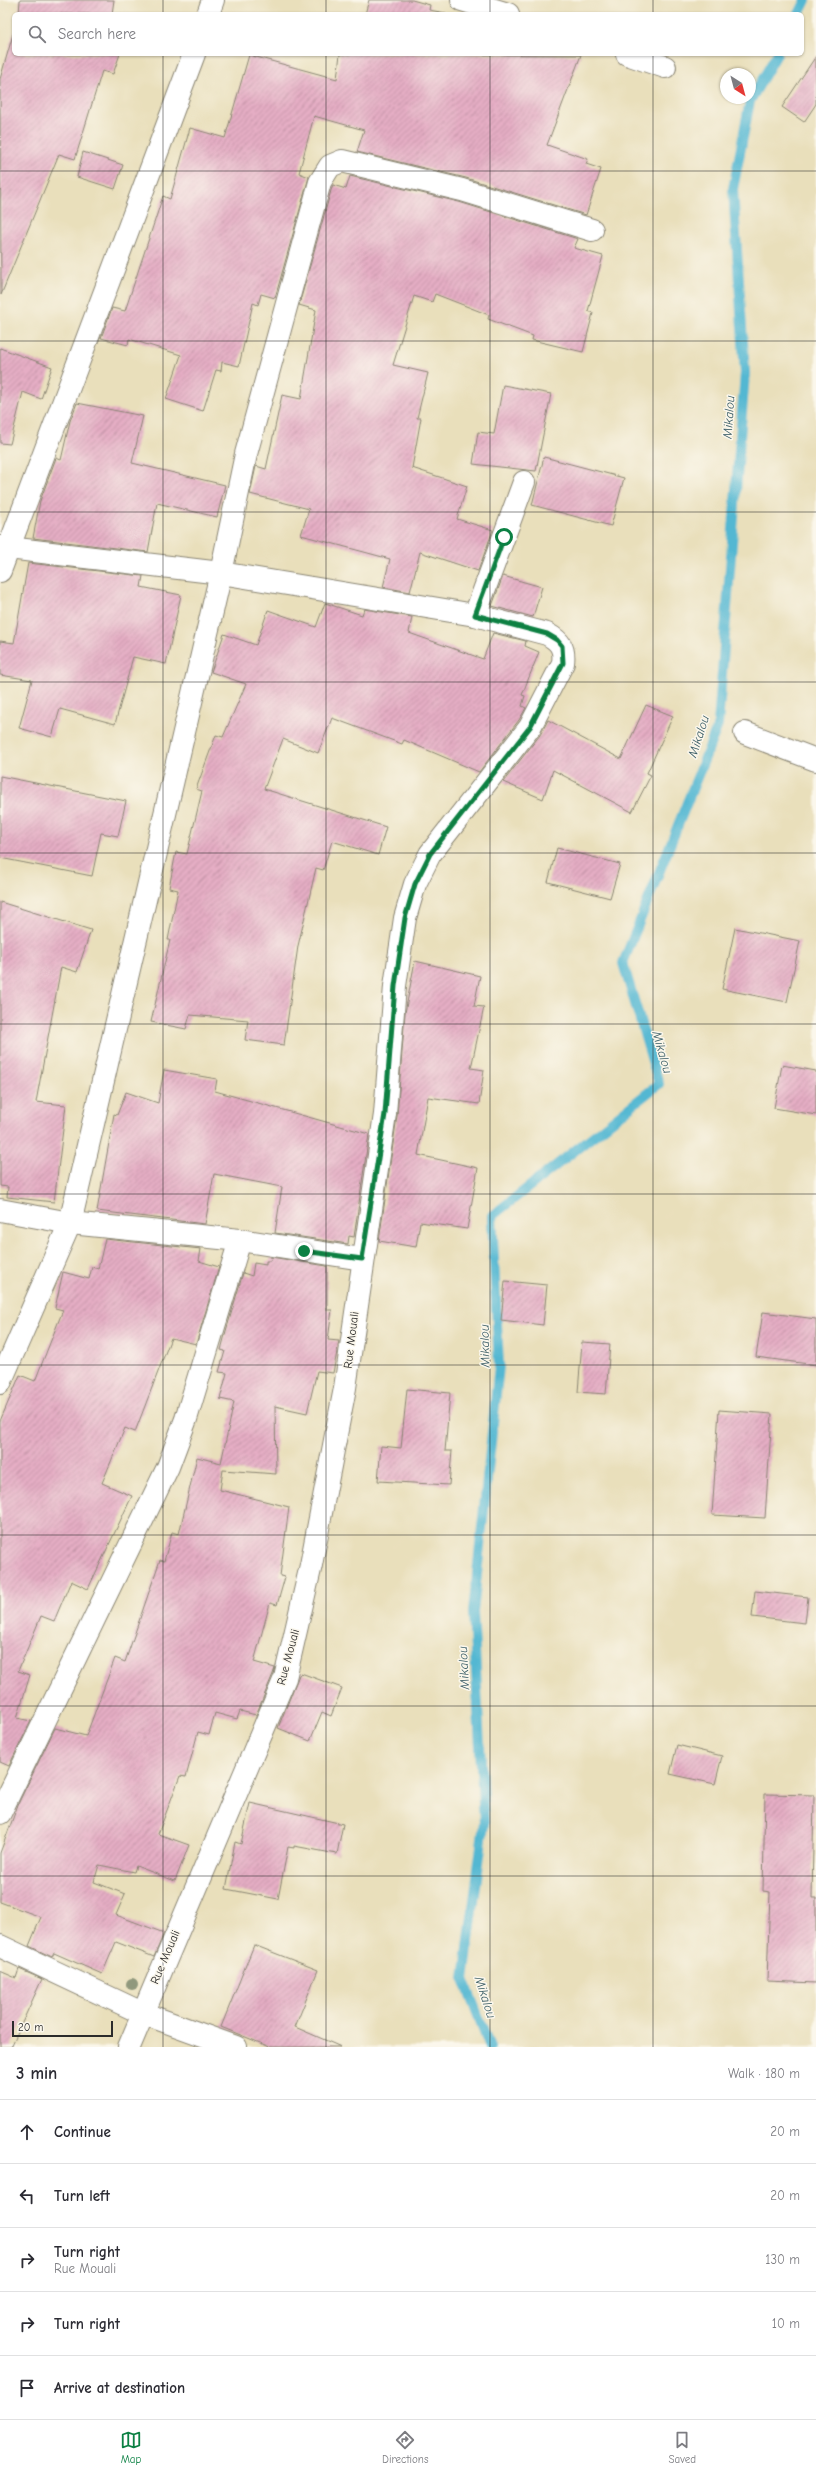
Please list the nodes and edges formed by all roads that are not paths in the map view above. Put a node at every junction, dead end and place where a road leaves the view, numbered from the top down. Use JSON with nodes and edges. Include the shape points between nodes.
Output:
{"nodes":[{"id":1,"x":213,"y":0,"type":"edge"},
{"id":2,"x":462,"y":0,"type":"edge"},
{"id":3,"x":209,"y":12,"type":"edge"},
{"id":4,"x":501,"y":12,"type":"edge"},
{"id":5,"x":193,"y":56,"type":"edge"},
{"id":6,"x":634,"y":56,"type":"edge"},
{"id":7,"x":665,"y":67,"type":"dead end"},
{"id":8,"x":592,"y":230,"type":"dead end"},
{"id":9,"x":524,"y":482,"type":"dead end"},
{"id":10,"x":4,"y":547,"type":"edge"},
{"id":11,"x":0,"y":571,"type":"edge"},
{"id":12,"x":221,"y":573,"type":"junction"},
{"id":13,"x":475,"y":615,"type":"junction"},
{"id":14,"x":745,"y":733,"type":"dead end"},
{"id":15,"x":816,"y":760,"type":"edge"},
{"id":16,"x":0,"y":1210,"type":"edge"},
{"id":17,"x":70,"y":1223,"type":"junction"},
{"id":18,"x":240,"y":1240,"type":"junction"},
{"id":19,"x":362,"y":1259,"type":"junction"},
{"id":20,"x":0,"y":1383,"type":"edge"},
{"id":21,"x":0,"y":1813,"type":"edge"},
{"id":22,"x":0,"y":1946,"type":"edge"},
{"id":23,"x":142,"y":2013,"type":"junction"},
{"id":24,"x":129,"y":2047,"type":"edge"},
{"id":25,"x":236,"y":2047,"type":"edge"}],
"edges":[{"from":1,"to":3,"type":"street"},
{"from":2,"to":4,"type":"street"},
{"from":5,"to":10,"type":"street","via":[[54,429]]},
{"from":6,"to":7,"type":"street"},
{"from":8,"to":12,"type":"street","via":[[455,188],[342,161],[330,166],[320,182],[280,327],[246,454]]},
{"from":9,"to":13,"type":"street"},
{"from":10,"to":11,"type":"street"},
{"from":10,"to":12,"type":"street"},
{"from":12,"to":13,"type":"street"},
{"from":12,"to":17,"type":"street"},
{"from":13,"to":19,"type":"street","name":"Rue Mouali","via":[[547,634],[562,646],[563,663],[530,727],[430,854],[415,884],[405,918],[395,986],[385,1114]]},
{"from":14,"to":15,"type":"street"},
{"from":16,"to":17,"type":"street"},
{"from":17,"to":18,"type":"street"},
{"from":17,"to":20,"type":"street"},
{"from":18,"to":19,"type":"street"},
{"from":18,"to":21,"type":"street","via":[[186,1420],[168,1467]]},
{"from":19,"to":23,"type":"street","name":"Rue Mouali","via":[[343,1396],[311,1565],[285,1678]]},
{"from":22,"to":23,"type":"street"},
{"from":23,"to":24,"type":"street","name":"Rue Mouali"},
{"from":23,"to":25,"type":"street"}]}
